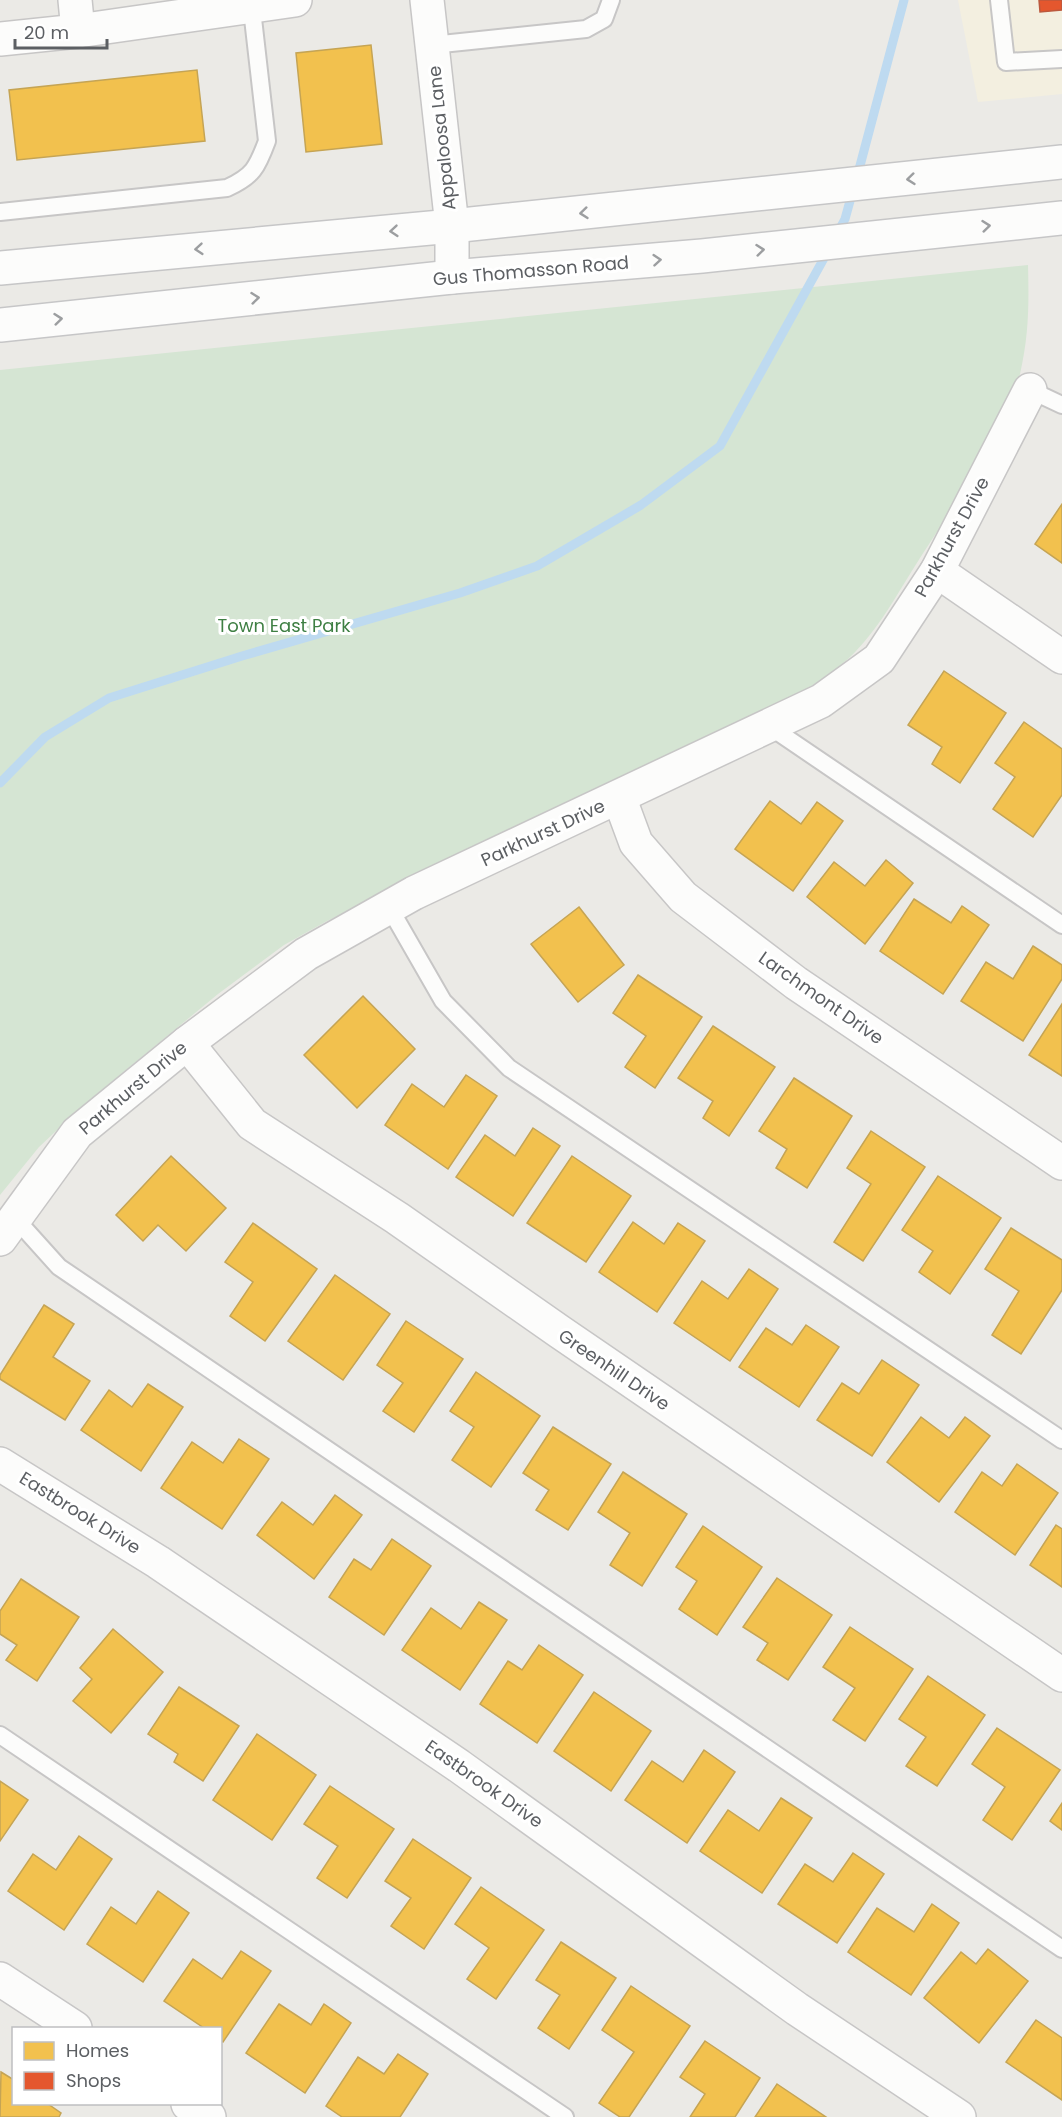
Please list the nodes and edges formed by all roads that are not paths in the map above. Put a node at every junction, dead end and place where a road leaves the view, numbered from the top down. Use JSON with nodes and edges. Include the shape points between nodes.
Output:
{"nodes":[{"id":1,"x":295,"y":0,"type":"edge"},
{"id":2,"x":427,"y":0,"type":"edge"},
{"id":3,"x":612,"y":0,"type":"edge"},
{"id":4,"x":999,"y":0,"type":"edge"},
{"id":5,"x":251,"y":2,"type":"edge"},
{"id":6,"x":77,"y":15,"type":"edge"},
{"id":7,"x":0,"y":39,"type":"edge"},
{"id":8,"x":432,"y":45,"type":"junction"},
{"id":9,"x":1062,"y":59,"type":"edge"},
{"id":10,"x":1062,"y":162,"type":"edge"},
{"id":11,"x":0,"y":212,"type":"edge"},
{"id":12,"x":1062,"y":218,"type":"edge"},
{"id":13,"x":452,"y":226,"type":"junction"},
{"id":14,"x":0,"y":268,"type":"edge"},
{"id":15,"x":452,"y":277,"type":"junction"},
{"id":16,"x":0,"y":325,"type":"edge"},
{"id":17,"x":1030,"y":390,"type":"joint"},
{"id":18,"x":1062,"y":405,"type":"edge"},
{"id":19,"x":937,"y":571,"type":"junction"},
{"id":20,"x":1062,"y":657,"type":"edge"},
{"id":21,"x":769,"y":726,"type":"junction"},
{"id":22,"x":619,"y":797,"type":"junction"},
{"id":23,"x":390,"y":907,"type":"junction"},
{"id":24,"x":1062,"y":924,"type":"edge"},
{"id":25,"x":187,"y":1043,"type":"junction"},
{"id":26,"x":1062,"y":1163,"type":"edge"},
{"id":27,"x":7,"y":1228,"type":"edge"},
{"id":28,"x":1062,"y":1440,"type":"edge"},
{"id":29,"x":0,"y":1464,"type":"edge"},
{"id":30,"x":1062,"y":1675,"type":"edge"},
{"id":31,"x":0,"y":1735,"type":"edge"},
{"id":32,"x":1062,"y":1949,"type":"edge"},
{"id":33,"x":0,"y":1979,"type":"edge"},
{"id":34,"x":73,"y":2027,"type":"edge"},
{"id":35,"x":191,"y":2105,"type":"edge"},
{"id":36,"x":209,"y":2117,"type":"edge"},
{"id":37,"x":565,"y":2117,"type":"edge"},
{"id":38,"x":959,"y":2117,"type":"edge"}],
"edges":[{"from":1,"to":5,"type":"street"},
{"from":2,"to":8,"type":"street","name":"Appaloosa Lane"},
{"from":3,"to":8,"type":"lane","via":[[604,20],[586,29]]},
{"from":4,"to":9,"type":"lane","via":[[1006,62]]},
{"from":5,"to":6,"type":"street"},
{"from":5,"to":11,"type":"lane","via":[[267,141],[247,179],[227,188]]},
{"from":6,"to":7,"type":"street"},
{"from":8,"to":13,"type":"street","name":"Appaloosa Lane"},
{"from":10,"to":13,"type":"street","one_way":true},
{"from":15,"to":12,"type":"street","name":"Gus Thomasson Road","one_way":true,"via":[[702,256]]},
{"from":13,"to":14,"type":"street","one_way":true},
{"from":13,"to":15,"type":"street","name":"Appaloosa Lane"},
{"from":16,"to":15,"type":"street","name":"Gus Thomasson Road","one_way":true},
{"from":17,"to":18,"type":"lane"},
{"from":17,"to":19,"type":"street","name":"Parkhurst Drive"},
{"from":19,"to":20,"type":"street"},
{"from":19,"to":21,"type":"street","name":"Parkhurst Drive","via":[[879,658],[821,701]]},
{"from":21,"to":22,"type":"street","name":"Parkhurst Drive"},
{"from":21,"to":24,"type":"lane"},
{"from":22,"to":23,"type":"street","name":"Parkhurst Drive"},
{"from":22,"to":26,"type":"street","name":"Larchmont Drive","via":[[636,843],[683,897],[796,983]]},
{"from":23,"to":25,"type":"street","name":"Parkhurst Drive","via":[[306,954]]},
{"from":23,"to":28,"type":"lane","via":[[443,1001],[509,1068]]},
{"from":25,"to":27,"type":"street","name":"Parkhurst Drive","via":[[77,1133]]},
{"from":25,"to":30,"type":"street","name":"Greenhill Drive","via":[[252,1124],[397,1218]]},
{"from":27,"to":32,"type":"lane"},
{"from":29,"to":38,"type":"street","name":"Eastbrook Drive","via":[[158,1562],[440,1752],[797,2009]]},
{"from":31,"to":37,"type":"lane"},
{"from":33,"to":34,"type":"street"},
{"from":35,"to":36,"type":"street"}]}
